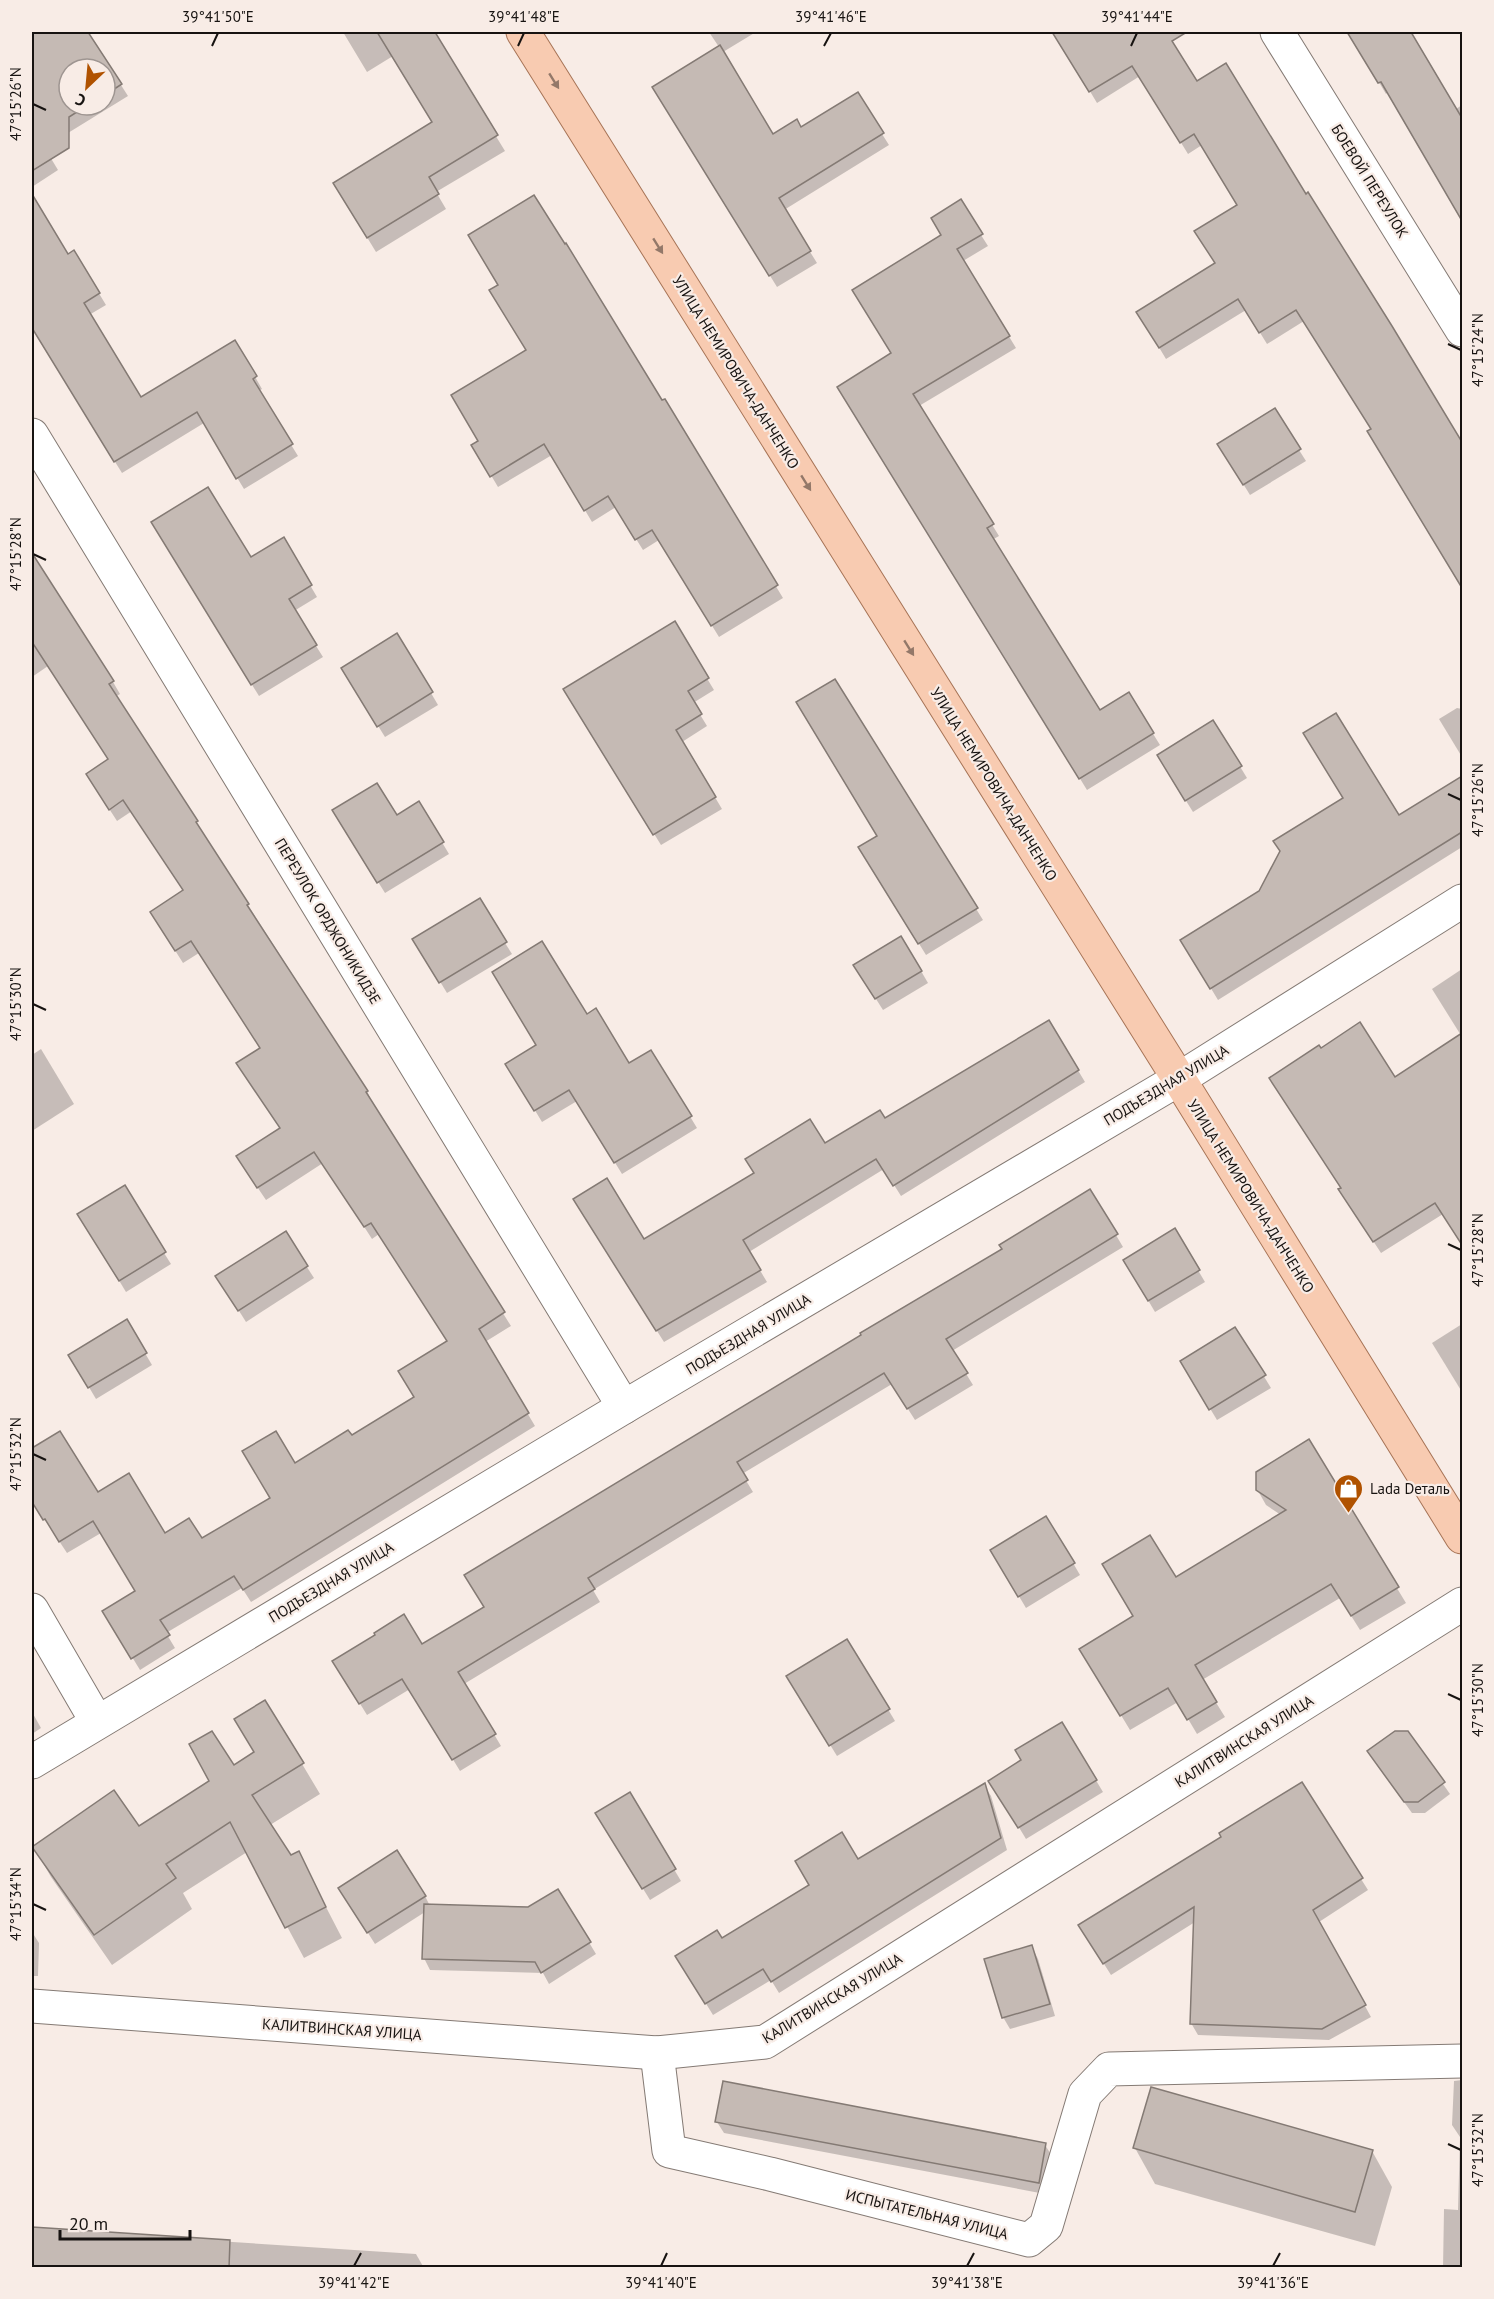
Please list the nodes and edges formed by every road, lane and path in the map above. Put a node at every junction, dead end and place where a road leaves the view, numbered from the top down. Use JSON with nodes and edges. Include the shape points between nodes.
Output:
{"nodes":[{"id":1,"x":523,"y":32,"type":"edge"},
{"id":2,"x":1277,"y":32,"type":"edge"},
{"id":3,"x":1462,"y":330,"type":"edge"},
{"id":4,"x":32,"y":435,"type":"edge"},
{"id":5,"x":1462,"y":901,"type":"edge"},
{"id":6,"x":1179,"y":1079,"type":"junction"},
{"id":7,"x":624,"y":1407,"type":"junction"},
{"id":8,"x":1462,"y":1537,"type":"edge"},
{"id":9,"x":1462,"y":1604,"type":"edge"},
{"id":10,"x":32,"y":1610,"type":"edge"},
{"id":11,"x":97,"y":1722,"type":"junction"},
{"id":12,"x":32,"y":1762,"type":"edge"},
{"id":13,"x":32,"y":2006,"type":"edge"},
{"id":14,"x":657,"y":2053,"type":"junction"},
{"id":15,"x":1462,"y":2061,"type":"edge"}],
"edges":[{"from":1,"to":6,"type":"main road","name":"УЛИЦА НЕМИРОВИЧА-ДАНЧЕНКО","one_way":true},
{"from":2,"to":3,"type":"street","name":"БОЕВОЙ ПЕРЕУЛОК"},
{"from":4,"to":7,"type":"street","name":"ПЕРЕУЛОК ОРДЖОНИКИДЗЕ"},
{"from":5,"to":6,"type":"street","name":"ПОДЪЕЗДНАЯ УЛИЦА"},
{"from":6,"to":7,"type":"street","name":"ПОДЪЕЗДНАЯ УЛИЦА"},
{"from":6,"to":8,"type":"main road","name":"УЛИЦА НЕМИРОВИЧА-ДАНЧЕНКО"},
{"from":7,"to":11,"type":"street","name":"ПОДЪЕЗДНАЯ УЛИЦА"},
{"from":9,"to":14,"type":"street","name":"КАЛИТВИНСКАЯ УЛИЦА","via":[[765,2042]]},
{"from":10,"to":11,"type":"street"},
{"from":11,"to":12,"type":"street","name":"ПОДЪЕЗДНАЯ УЛИЦА"},
{"from":13,"to":14,"type":"street","name":"КАЛИТВИНСКАЯ УЛИЦА"},
{"from":14,"to":15,"type":"street","name":"ИСПЫТАТЕЛЬНАЯ УЛИЦА","via":[[669,2151],[1029,2240],[1046,2226],[1085,2094],[1109,2069]]}]}
